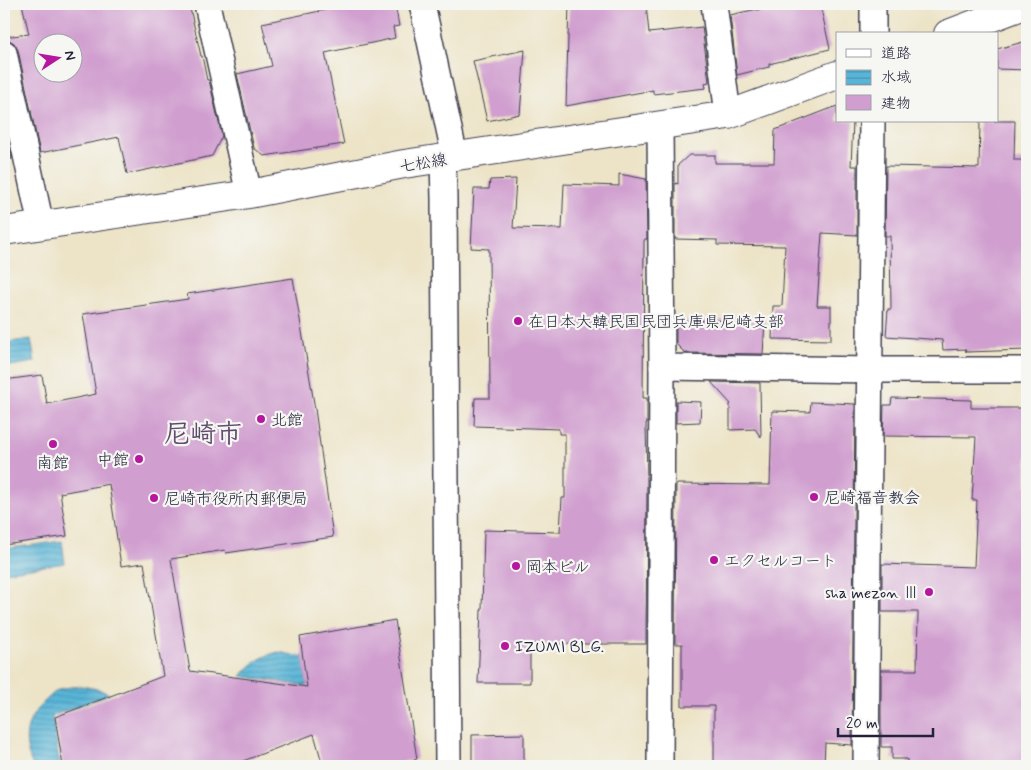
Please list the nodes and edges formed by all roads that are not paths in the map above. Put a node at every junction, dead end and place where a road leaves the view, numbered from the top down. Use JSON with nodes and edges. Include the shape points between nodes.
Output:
{"nodes":[{"id":1,"x":208,"y":4,"type":"edge"},
{"id":2,"x":422,"y":4,"type":"edge"},
{"id":3,"x":714,"y":4,"type":"edge"},
{"id":4,"x":873,"y":4,"type":"edge"},
{"id":5,"x":1027,"y":4,"type":"edge"},
{"id":6,"x":873,"y":32,"type":"edge"},
{"id":7,"x":953,"y":32,"type":"edge"},
{"id":8,"x":4,"y":53,"type":"edge"},
{"id":9,"x":836,"y":75,"type":"edge"},
{"id":10,"x":728,"y":114,"type":"junction"},
{"id":11,"x":872,"y":122,"type":"edge"},
{"id":12,"x":660,"y":126,"type":"junction"},
{"id":13,"x":449,"y":158,"type":"junction"},
{"id":14,"x":249,"y":194,"type":"junction"},
{"id":15,"x":41,"y":225,"type":"junction"},
{"id":16,"x":4,"y":231,"type":"edge"},
{"id":17,"x":662,"y":367,"type":"junction"},
{"id":18,"x":870,"y":370,"type":"junction"},
{"id":19,"x":1027,"y":370,"type":"edge"},
{"id":20,"x":448,"y":766,"type":"edge"},
{"id":21,"x":660,"y":766,"type":"edge"},
{"id":22,"x":866,"y":766,"type":"edge"}],
"edges":[{"from":1,"to":14,"type":"street"},
{"from":2,"to":13,"type":"street"},
{"from":3,"to":10,"type":"street"},
{"from":4,"to":6,"type":"street"},
{"from":5,"to":7,"type":"street"},
{"from":8,"to":15,"type":"street"},
{"from":9,"to":10,"type":"street","name":"七松線"},
{"from":10,"to":12,"type":"street","name":"七松線"},
{"from":11,"to":18,"type":"street"},
{"from":12,"to":13,"type":"street","name":"七松線"},
{"from":12,"to":17,"type":"street"},
{"from":13,"to":14,"type":"street","name":"七松線"},
{"from":13,"to":20,"type":"street","via":[[445,229]]},
{"from":14,"to":15,"type":"street","name":"七松線"},
{"from":15,"to":16,"type":"street","name":"七松線"},
{"from":17,"to":18,"type":"street"},
{"from":17,"to":21,"type":"street"},
{"from":18,"to":19,"type":"street"},
{"from":18,"to":22,"type":"street"}]}
